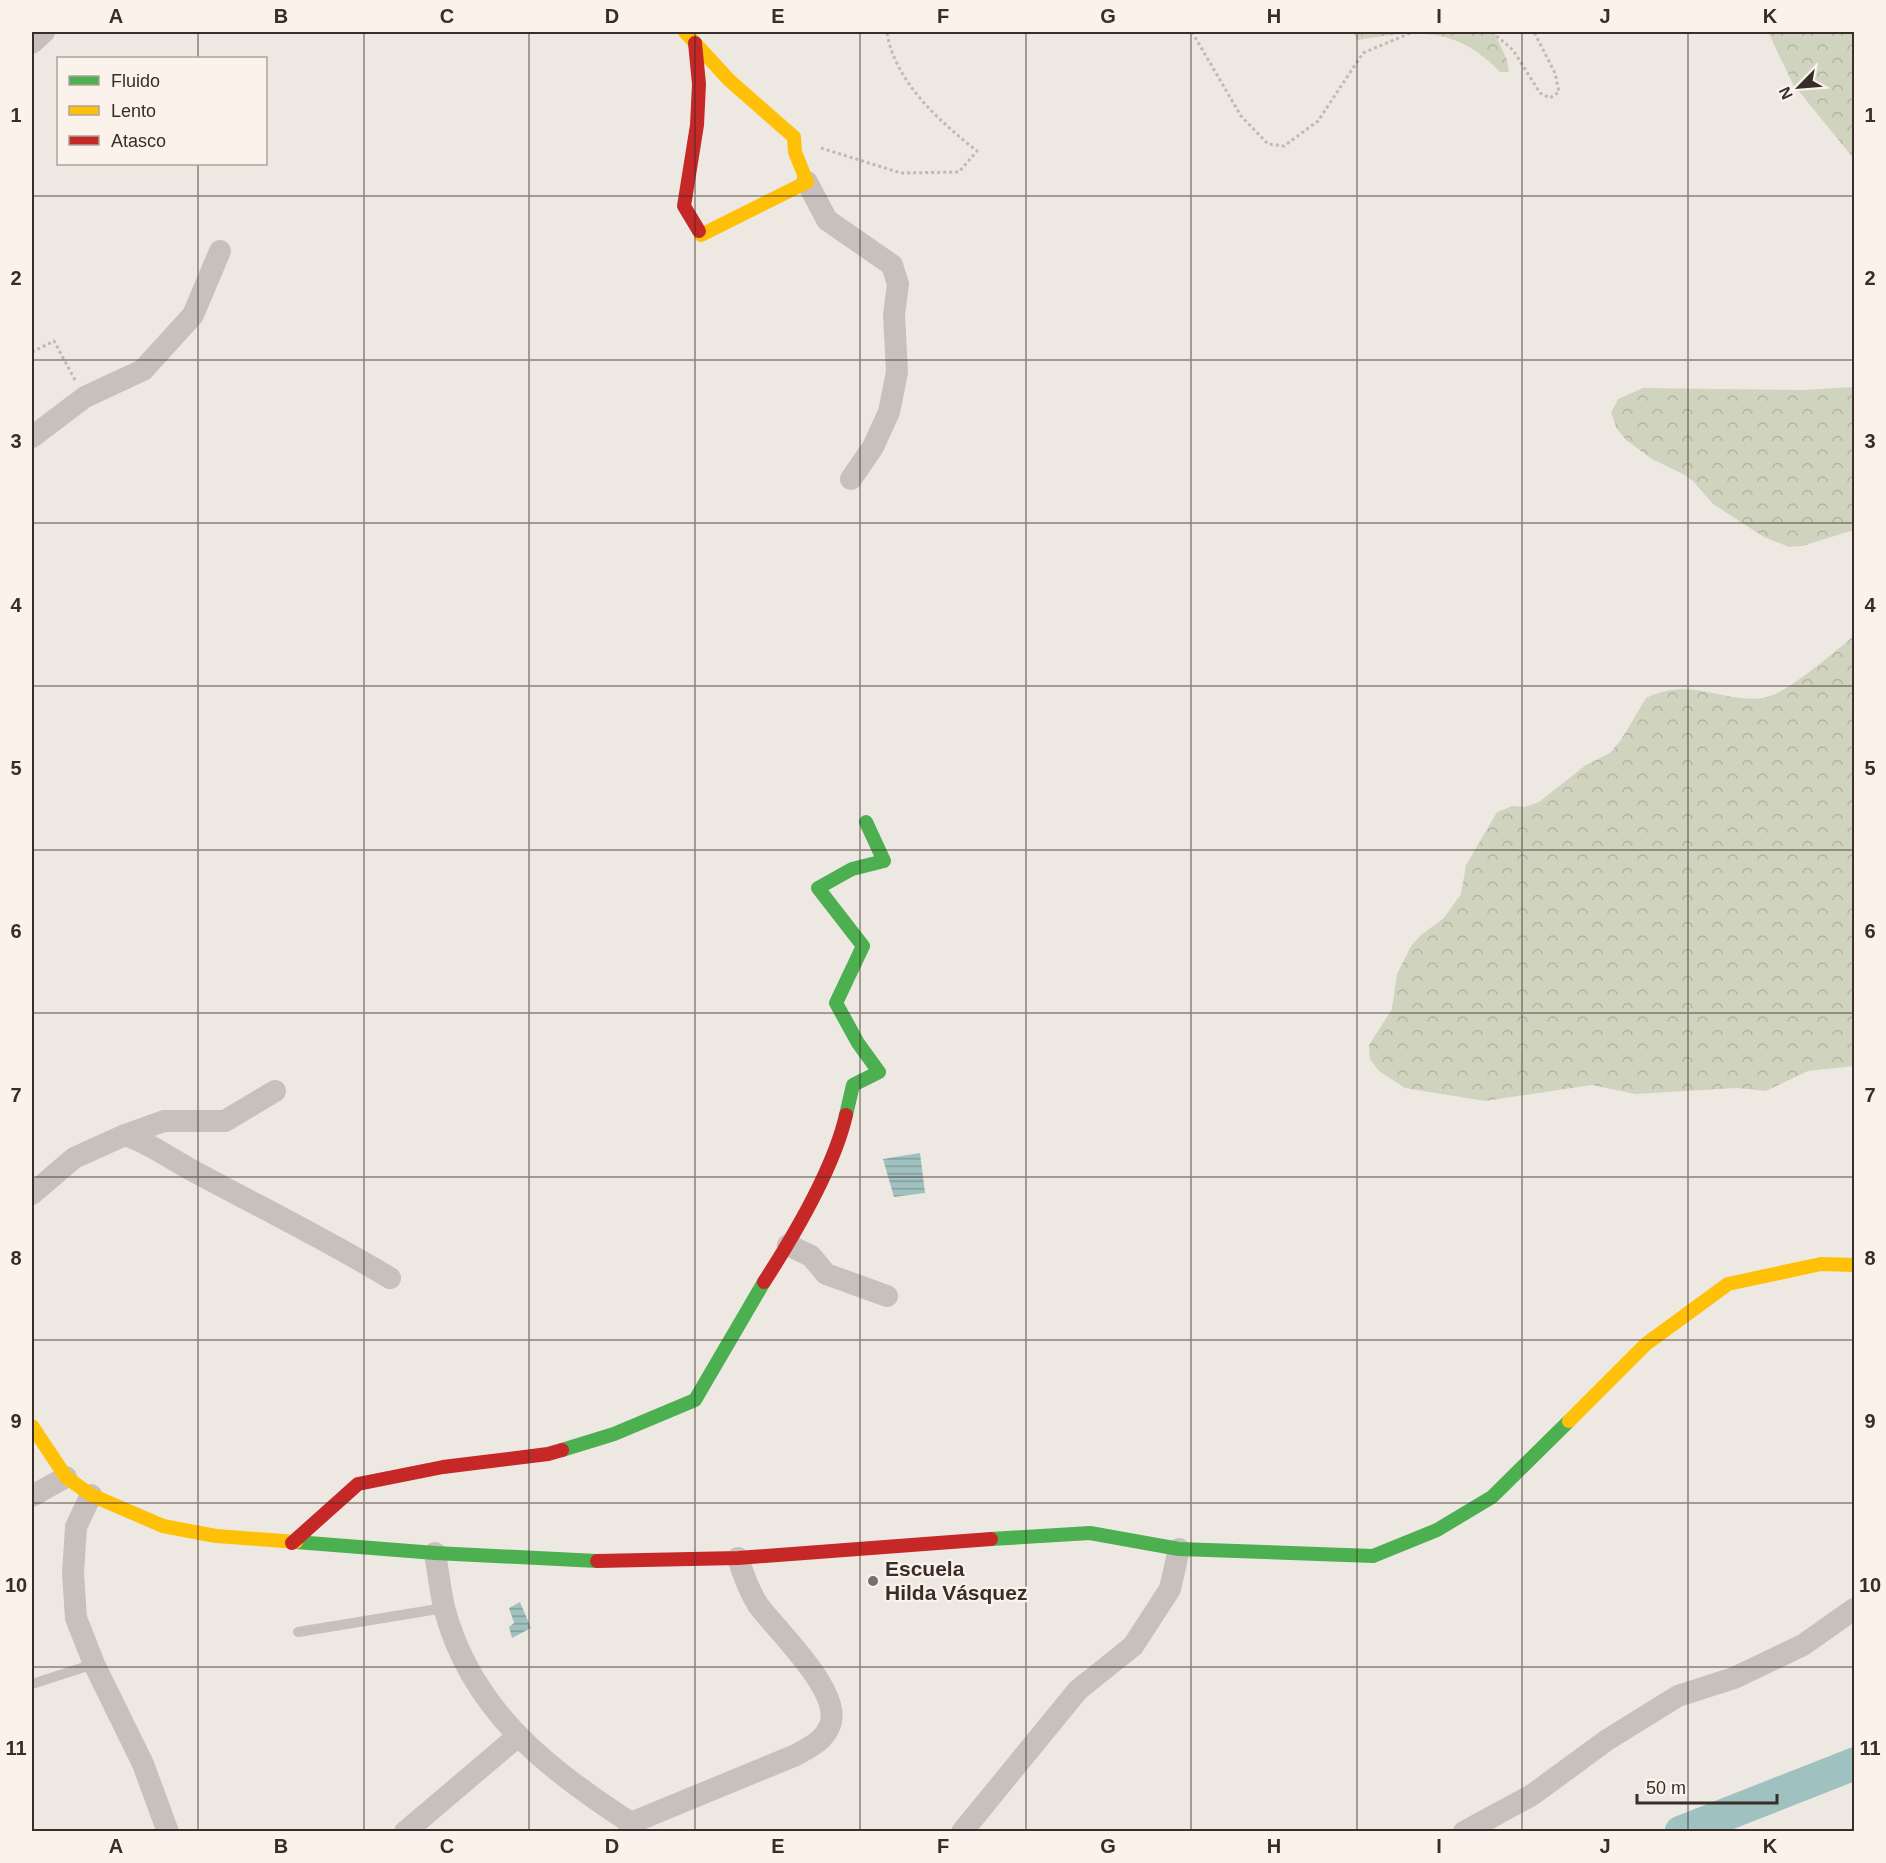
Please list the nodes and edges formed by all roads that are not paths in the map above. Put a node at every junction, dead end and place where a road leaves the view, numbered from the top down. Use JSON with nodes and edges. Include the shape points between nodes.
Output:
{"nodes":[{"id":1,"x":44,"y":32,"type":"edge"},
{"id":2,"x":685,"y":32,"type":"edge"},
{"id":3,"x":32,"y":43,"type":"edge"},
{"id":4,"x":695,"y":43,"type":"junction"},
{"id":5,"x":807,"y":182,"type":"junction"},
{"id":6,"x":220,"y":251,"type":"dead end"},
{"id":7,"x":32,"y":437,"type":"edge"},
{"id":8,"x":851,"y":479,"type":"dead end"},
{"id":9,"x":866,"y":822,"type":"dead end"},
{"id":10,"x":275,"y":1091,"type":"dead end"},
{"id":11,"x":125,"y":1135,"type":"junction"},
{"id":12,"x":32,"y":1194,"type":"edge"},
{"id":13,"x":788,"y":1245,"type":"junction"},
{"id":14,"x":1854,"y":1264,"type":"edge"},
{"id":15,"x":390,"y":1278,"type":"dead end"},
{"id":16,"x":887,"y":1296,"type":"dead end"},
{"id":17,"x":32,"y":1426,"type":"edge"},
{"id":18,"x":66,"y":1477,"type":"junction"},
{"id":19,"x":91,"y":1495,"type":"junction"},
{"id":20,"x":32,"y":1496,"type":"edge"},
{"id":21,"x":292,"y":1543,"type":"junction"},
{"id":22,"x":1179,"y":1549,"type":"junction"},
{"id":23,"x":435,"y":1553,"type":"junction"},
{"id":24,"x":738,"y":1558,"type":"junction"},
{"id":25,"x":444,"y":1608,"type":"junction"},
{"id":26,"x":1854,"y":1609,"type":"edge"},
{"id":27,"x":298,"y":1632,"type":"dead end"},
{"id":28,"x":94,"y":1664,"type":"junction"},
{"id":29,"x":32,"y":1684,"type":"edge"},
{"id":30,"x":518,"y":1736,"type":"junction"},
{"id":31,"x":630,"y":1827,"type":"edge"},
{"id":32,"x":168,"y":1832,"type":"edge"},
{"id":33,"x":405,"y":1832,"type":"edge"},
{"id":34,"x":962,"y":1832,"type":"edge"},
{"id":35,"x":1464,"y":1832,"type":"edge"}],
"edges":[{"from":1,"to":3,"type":"street"},
{"from":2,"to":4,"type":"street"},
{"from":4,"to":5,"type":"street","via":[[729,80],[794,137],[795,152]]},
{"from":4,"to":5,"type":"street","via":[[700,71],[694,160],[684,206],[701,235]]},
{"from":5,"to":8,"type":"street","via":[[827,220],[892,265],[898,284],[894,315],[897,372],[889,412],[873,447]]},
{"from":6,"to":7,"type":"street","via":[[193,315],[143,370],[84,398]]},
{"from":9,"to":13,"type":"street","via":[[884,861],[852,869],[818,888],[863,946],[836,1003],[879,1072],[853,1085],[841,1137]]},
{"from":10,"to":11,"type":"street","via":[[225,1121],[164,1121]]},
{"from":11,"to":12,"type":"street","via":[[74,1158]]},
{"from":11,"to":15,"type":"street","via":[[149,1143]]},
{"from":13,"to":16,"type":"street","via":[[811,1256],[826,1274]]},
{"from":13,"to":21,"type":"street","via":[[695,1400],[614,1434],[549,1454],[444,1467],[358,1484]]},
{"from":14,"to":22,"type":"street","via":[[1821,1264],[1728,1284],[1646,1344],[1492,1497],[1437,1530],[1373,1556]]},
{"from":17,"to":18,"type":"street"},
{"from":18,"to":19,"type":"street"},
{"from":18,"to":20,"type":"street"},
{"from":19,"to":21,"type":"street","via":[[163,1526]]},
{"from":19,"to":28,"type":"street","via":[[76,1527],[73,1575],[76,1618]]},
{"from":21,"to":23,"type":"street"},
{"from":22,"to":24,"type":"street","via":[[1090,1533]]},
{"from":22,"to":34,"type":"street","via":[[1170,1589],[1132,1646],[1078,1690]]},
{"from":23,"to":24,"type":"street","via":[[605,1561]]},
{"from":23,"to":25,"type":"street"},
{"from":24,"to":31,"type":"street","via":[[758,1604],[825,1692],[832,1709],[831,1724],[821,1740],[796,1755]]},
{"from":25,"to":27,"type":"lane"},
{"from":25,"to":30,"type":"street","via":[[468,1668],[490,1704]]},
{"from":26,"to":35,"type":"street","via":[[1803,1645],[1734,1678],[1678,1696],[1607,1740],[1532,1795]]},
{"from":28,"to":29,"type":"lane"},
{"from":28,"to":32,"type":"street","via":[[143,1764]]},
{"from":30,"to":31,"type":"street","via":[[538,1758]]},
{"from":30,"to":33,"type":"street"}]}
